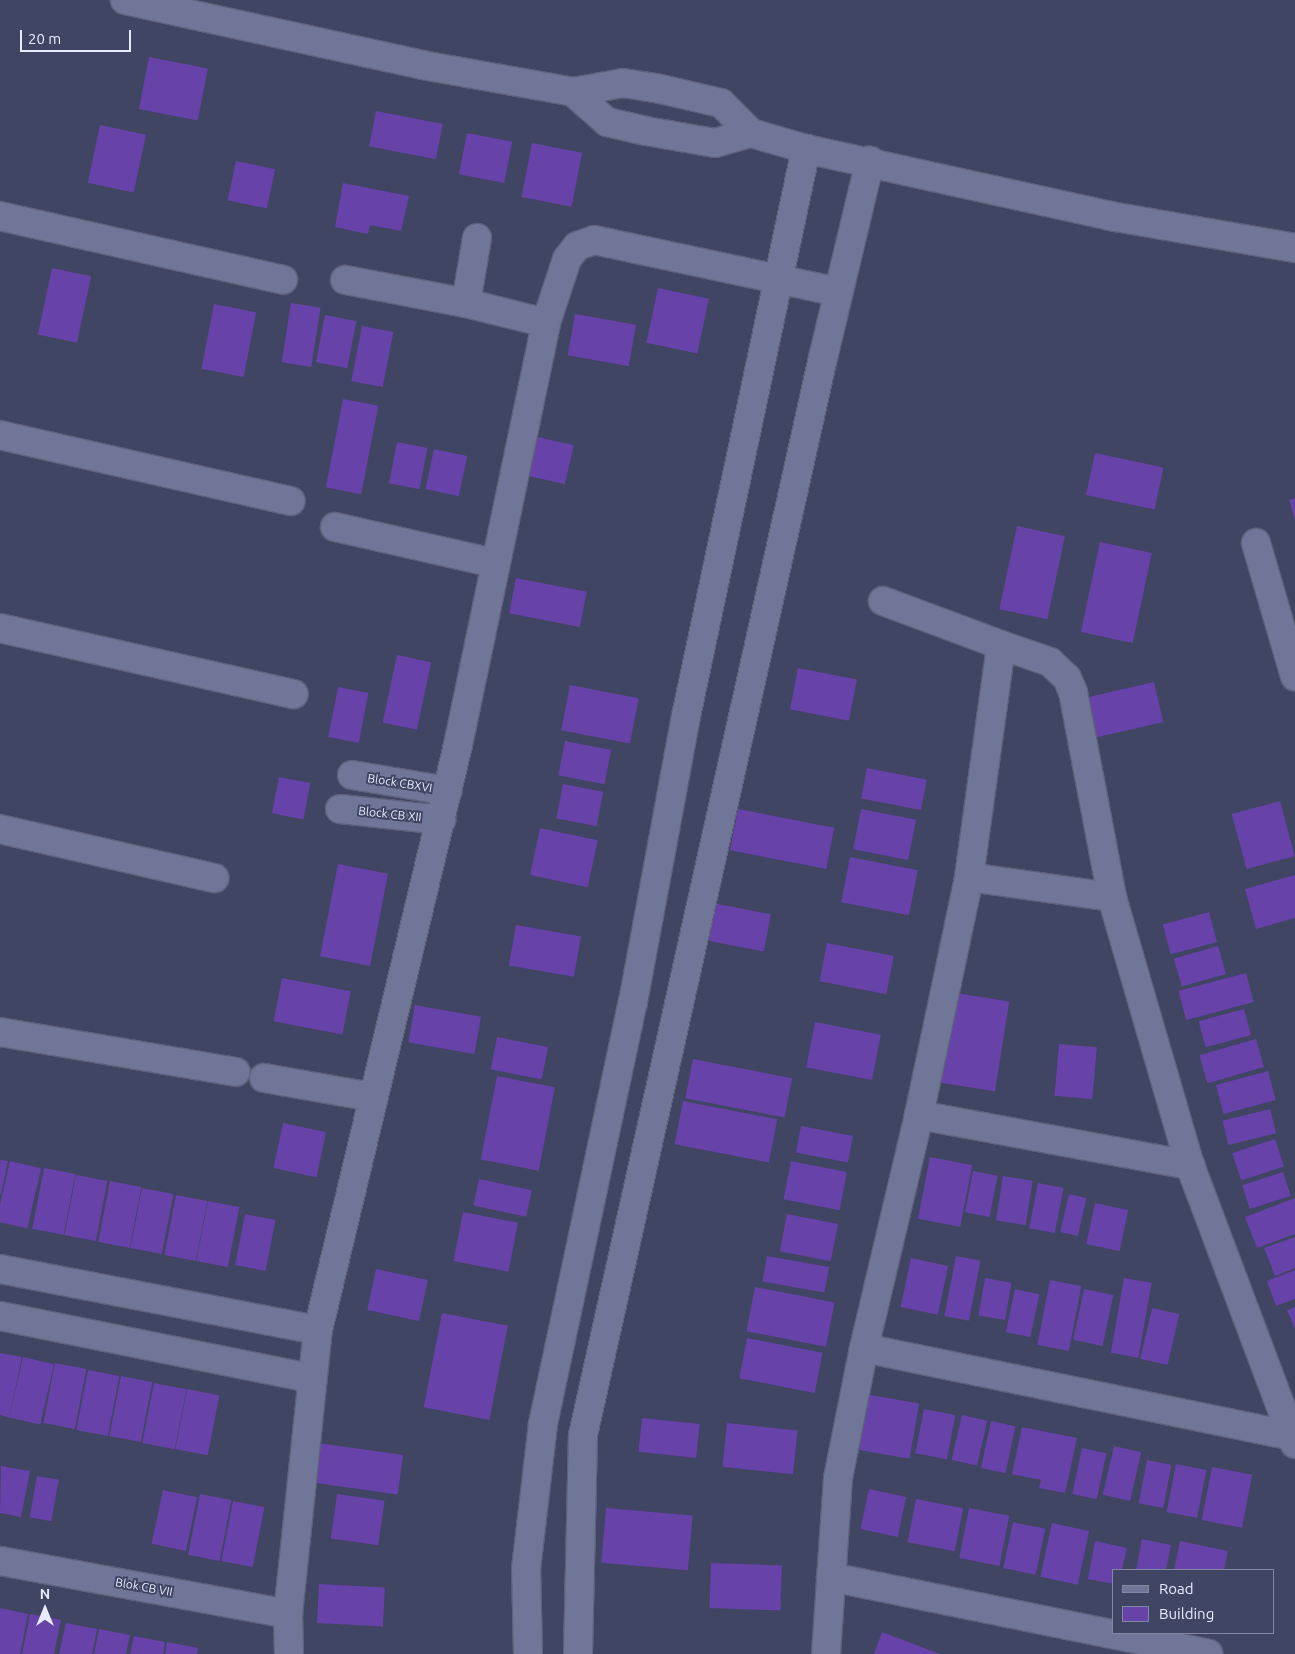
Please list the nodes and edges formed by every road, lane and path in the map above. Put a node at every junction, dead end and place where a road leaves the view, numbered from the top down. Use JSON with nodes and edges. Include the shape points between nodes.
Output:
{"nodes":[{"id":1,"x":125,"y":0,"type":"edge"},
{"id":2,"x":573,"y":92,"type":"junction"},
{"id":3,"x":751,"y":134,"type":"junction"},
{"id":4,"x":806,"y":149,"type":"junction"},
{"id":5,"x":870,"y":161,"type":"junction"},
{"id":6,"x":0,"y":216,"type":"edge"},
{"id":7,"x":477,"y":238,"type":"dead end"},
{"id":8,"x":1295,"y":248,"type":"edge"},
{"id":9,"x":780,"y":279,"type":"junction"},
{"id":10,"x":283,"y":280,"type":"dead end"},
{"id":11,"x":344,"y":280,"type":"dead end"},
{"id":12,"x":839,"y":292,"type":"junction"},
{"id":13,"x":466,"y":302,"type":"junction"},
{"id":14,"x":546,"y":323,"type":"junction"},
{"id":15,"x":0,"y":435,"type":"edge"},
{"id":16,"x":291,"y":501,"type":"dead end"},
{"id":17,"x":335,"y":527,"type":"dead end"},
{"id":18,"x":1256,"y":543,"type":"dead end"},
{"id":19,"x":494,"y":563,"type":"junction"},
{"id":20,"x":883,"y":602,"type":"dead end"},
{"id":21,"x":0,"y":628,"type":"edge"},
{"id":22,"x":1001,"y":645,"type":"junction"},
{"id":23,"x":1295,"y":676,"type":"edge"},
{"id":24,"x":294,"y":694,"type":"dead end"},
{"id":25,"x":352,"y":776,"type":"dead end"},
{"id":26,"x":448,"y":791,"type":"junction"},
{"id":27,"x":340,"y":809,"type":"dead end"},
{"id":28,"x":441,"y":820,"type":"junction"},
{"id":29,"x":0,"y":830,"type":"edge"},
{"id":30,"x":970,"y":877,"type":"junction"},
{"id":31,"x":214,"y":878,"type":"dead end"},
{"id":32,"x":1112,"y":897,"type":"junction"},
{"id":33,"x":0,"y":1032,"type":"edge"},
{"id":34,"x":236,"y":1072,"type":"dead end"},
{"id":35,"x":264,"y":1078,"type":"dead end"},
{"id":36,"x":372,"y":1097,"type":"junction"},
{"id":37,"x":919,"y":1115,"type":"junction"},
{"id":38,"x":1190,"y":1165,"type":"junction"},
{"id":39,"x":0,"y":1269,"type":"edge"},
{"id":40,"x":0,"y":1316,"type":"edge"},
{"id":41,"x":318,"y":1330,"type":"junction"},
{"id":42,"x":864,"y":1348,"type":"junction"},
{"id":43,"x":310,"y":1378,"type":"junction"},
{"id":44,"x":543,"y":1424,"type":"junction"},
{"id":45,"x":583,"y":1435,"type":"junction"},
{"id":46,"x":1293,"y":1440,"type":"edge"},
{"id":47,"x":0,"y":1560,"type":"edge"},
{"id":48,"x":831,"y":1577,"type":"junction"},
{"id":49,"x":288,"y":1614,"type":"junction"},
{"id":50,"x":289,"y":1654,"type":"edge"},
{"id":51,"x":528,"y":1654,"type":"edge"},
{"id":52,"x":578,"y":1654,"type":"edge"},
{"id":53,"x":826,"y":1654,"type":"edge"},
{"id":54,"x":1208,"y":1654,"type":"edge"}],
"edges":[{"from":1,"to":2,"type":"street","via":[[422,65]]},
{"from":2,"to":3,"type":"street","via":[[607,122],[715,143]]},
{"from":2,"to":3,"type":"street","via":[[623,83],[721,103]]},
{"from":3,"to":4,"type":"street"},
{"from":4,"to":5,"type":"street"},
{"from":4,"to":9,"type":"street"},
{"from":5,"to":8,"type":"street","via":[[1110,216]]},
{"from":5,"to":12,"type":"street"},
{"from":6,"to":10,"type":"street"},
{"from":7,"to":13,"type":"street"},
{"from":9,"to":12,"type":"street"},
{"from":9,"to":14,"type":"street","via":[[594,240],[578,246],[567,259]]},
{"from":9,"to":44,"type":"street","via":[[686,716],[632,1002]]},
{"from":11,"to":13,"type":"street"},
{"from":12,"to":45,"type":"street"},
{"from":13,"to":14,"type":"street"},
{"from":14,"to":19,"type":"street","via":[[525,433]]},
{"from":15,"to":16,"type":"street"},
{"from":17,"to":19,"type":"street"},
{"from":18,"to":23,"type":"street"},
{"from":19,"to":26,"type":"street"},
{"from":20,"to":22,"type":"street"},
{"from":21,"to":24,"type":"street"},
{"from":22,"to":30,"type":"street"},
{"from":22,"to":32,"type":"street","via":[[1050,662],[1067,678],[1073,692]]},
{"from":25,"to":26,"type":"street","name":"Block CBXVI"},
{"from":26,"to":28,"type":"street"},
{"from":27,"to":28,"type":"street","name":"Block CB XII"},
{"from":28,"to":36,"type":"street"},
{"from":29,"to":31,"type":"street"},
{"from":30,"to":32,"type":"street"},
{"from":30,"to":37,"type":"street"},
{"from":32,"to":38,"type":"street"},
{"from":33,"to":34,"type":"street"},
{"from":35,"to":36,"type":"street"},
{"from":36,"to":41,"type":"street"},
{"from":37,"to":38,"type":"street"},
{"from":37,"to":42,"type":"street"},
{"from":38,"to":46,"type":"street"},
{"from":39,"to":41,"type":"street"},
{"from":40,"to":43,"type":"street"},
{"from":41,"to":43,"type":"street"},
{"from":42,"to":46,"type":"street"},
{"from":42,"to":48,"type":"street","via":[[838,1478]]},
{"from":43,"to":49,"type":"street"},
{"from":44,"to":45,"type":"street"},
{"from":44,"to":51,"type":"street","via":[[526,1569]]},
{"from":45,"to":52,"type":"street"},
{"from":47,"to":49,"type":"street","name":"Blok CB VII"},
{"from":48,"to":53,"type":"street"},
{"from":48,"to":54,"type":"street"},
{"from":49,"to":50,"type":"street"}]}
